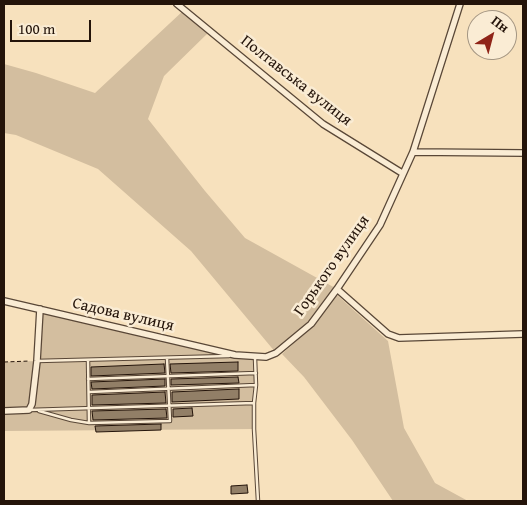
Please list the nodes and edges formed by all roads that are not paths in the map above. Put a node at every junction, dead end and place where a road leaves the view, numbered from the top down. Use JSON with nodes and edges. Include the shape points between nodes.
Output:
{"nodes":[{"id":1,"x":177,"y":4,"type":"edge"},
{"id":2,"x":460,"y":4,"type":"edge"},
{"id":3,"x":413,"y":152,"type":"junction"},
{"id":4,"x":523,"y":154,"type":"edge"},
{"id":5,"x":402,"y":172,"type":"junction"},
{"id":6,"x":337,"y":289,"type":"junction"},
{"id":7,"x":4,"y":301,"type":"edge"},
{"id":8,"x":40,"y":309,"type":"junction"},
{"id":9,"x":523,"y":334,"type":"edge"},
{"id":10,"x":235,"y":356,"type":"junction"},
{"id":11,"x":167,"y":358,"type":"junction"},
{"id":12,"x":255,"y":358,"type":"junction"},
{"id":13,"x":88,"y":360,"type":"junction"},
{"id":14,"x":37,"y":361,"type":"junction"},
{"id":15,"x":256,"y":373,"type":"junction"},
{"id":16,"x":169,"y":376,"type":"junction"},
{"id":17,"x":88,"y":379,"type":"junction"},
{"id":18,"x":256,"y":385,"type":"junction"},
{"id":19,"x":169,"y":388,"type":"junction"},
{"id":20,"x":88,"y":392,"type":"junction"},
{"id":21,"x":254,"y":403,"type":"junction"},
{"id":22,"x":169,"y":404,"type":"junction"},
{"id":23,"x":89,"y":407,"type":"junction"},
{"id":24,"x":31,"y":410,"type":"junction"},
{"id":25,"x":4,"y":411,"type":"edge"},
{"id":26,"x":89,"y":423,"type":"junction"},
{"id":27,"x":258,"y":501,"type":"edge"}],
"edges":[{"from":1,"to":5,"type":"street","name":"Полтавська вулиця","via":[[323,124]]},
{"from":2,"to":3,"type":"street","name":"Горького вулиця"},
{"from":3,"to":4,"type":"street"},
{"from":3,"to":5,"type":"street","name":"Горького вулиця"},
{"from":5,"to":6,"type":"street","name":"Горького вулиця","via":[[380,225]]},
{"from":6,"to":9,"type":"street","via":[[388,334],[398,338]]},
{"from":6,"to":12,"type":"street","name":"Горького вулиця","via":[[311,324],[276,353]]},
{"from":7,"to":8,"type":"street","name":"Садова вулиця"},
{"from":8,"to":10,"type":"street","name":"Садова вулиця"},
{"from":8,"to":14,"type":"street"},
{"from":10,"to":11,"type":"lane"},
{"from":10,"to":12,"type":"street","name":"Горького вулиця"},
{"from":11,"to":13,"type":"lane"},
{"from":11,"to":16,"type":"lane"},
{"from":12,"to":15,"type":"lane"},
{"from":13,"to":14,"type":"lane"},
{"from":13,"to":17,"type":"lane"},
{"from":14,"to":24,"type":"street"},
{"from":15,"to":16,"type":"lane"},
{"from":15,"to":18,"type":"lane"},
{"from":16,"to":17,"type":"lane"},
{"from":16,"to":19,"type":"lane"},
{"from":17,"to":20,"type":"lane"},
{"from":18,"to":19,"type":"lane"},
{"from":18,"to":21,"type":"lane"},
{"from":19,"to":20,"type":"lane"},
{"from":19,"to":22,"type":"lane"},
{"from":20,"to":23,"type":"lane"},
{"from":21,"to":22,"type":"lane"},
{"from":21,"to":27,"type":"lane"},
{"from":22,"to":23,"type":"lane"},
{"from":22,"to":26,"type":"lane","via":[[170,421]]},
{"from":23,"to":24,"type":"lane"},
{"from":23,"to":26,"type":"lane"},
{"from":24,"to":25,"type":"street"},
{"from":24,"to":26,"type":"lane"}]}
